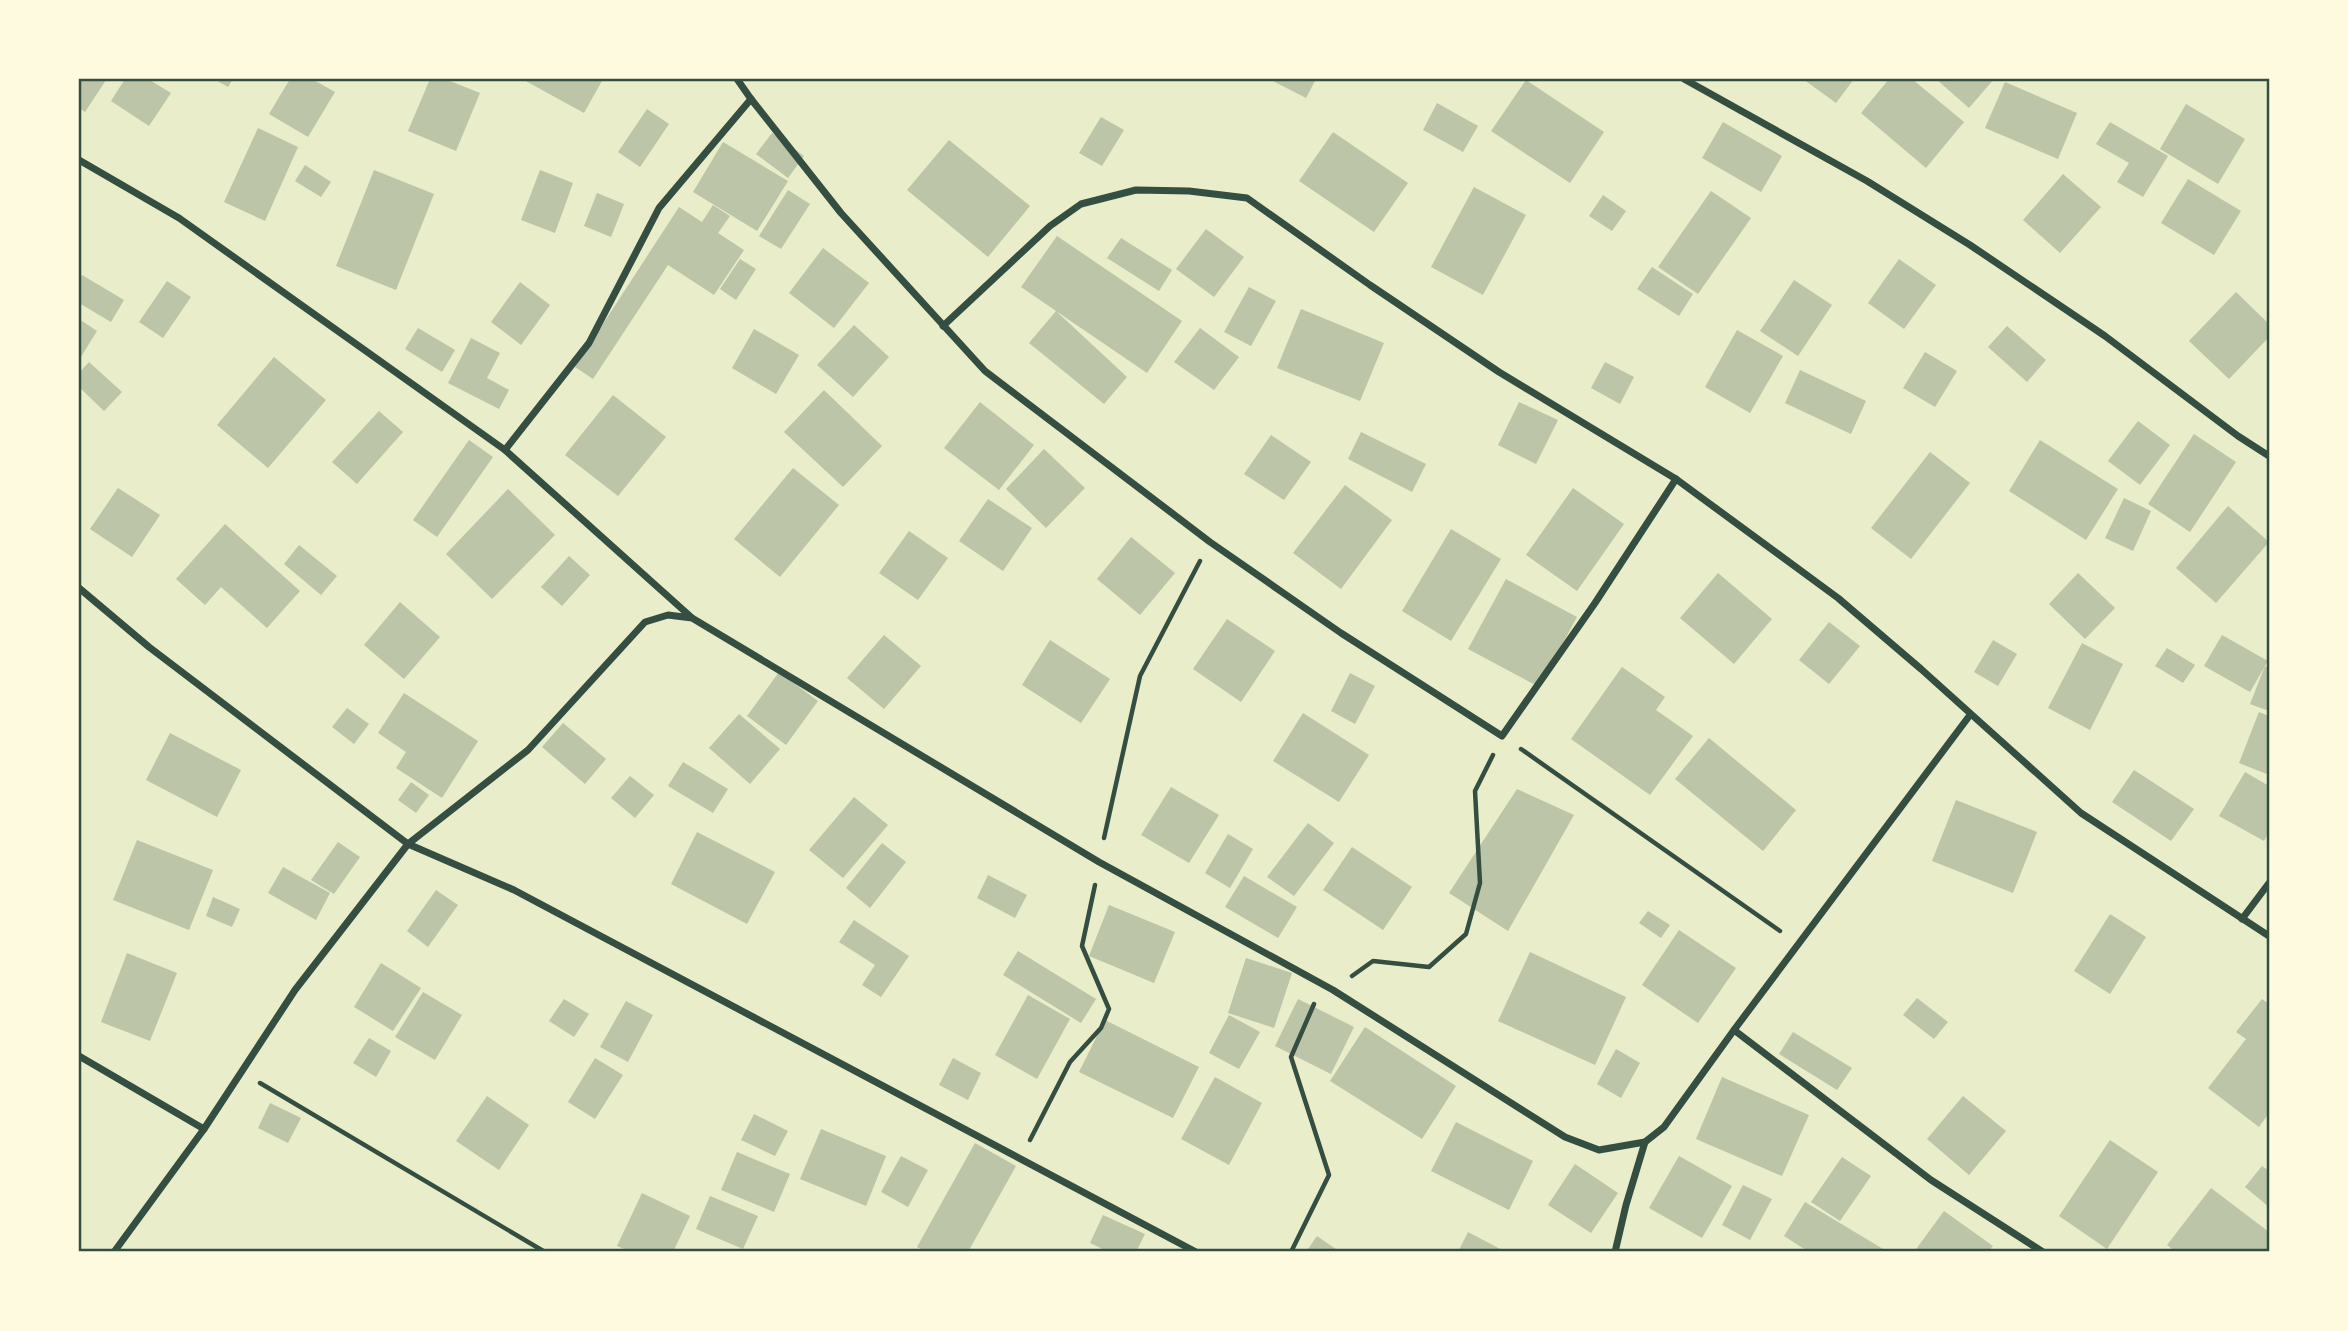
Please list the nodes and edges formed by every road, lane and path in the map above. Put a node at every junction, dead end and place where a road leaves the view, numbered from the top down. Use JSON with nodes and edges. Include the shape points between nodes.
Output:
{"nodes":[{"id":1,"x":737,"y":79,"type":"edge"},
{"id":2,"x":1684,"y":79,"type":"edge"},
{"id":3,"x":751,"y":99,"type":"junction"},
{"id":4,"x":79,"y":160,"type":"edge"},
{"id":5,"x":943,"y":326,"type":"junction"},
{"id":6,"x":505,"y":450,"type":"junction"},
{"id":7,"x":2269,"y":456,"type":"edge"},
{"id":8,"x":1676,"y":479,"type":"junction"},
{"id":9,"x":79,"y":588,"type":"edge"},
{"id":10,"x":692,"y":618,"type":"junction"},
{"id":11,"x":1970,"y":715,"type":"junction"},
{"id":12,"x":1502,"y":736,"type":"junction"},
{"id":13,"x":408,"y":844,"type":"junction"},
{"id":14,"x":2269,"y":883,"type":"edge"},
{"id":15,"x":2242,"y":919,"type":"junction"},
{"id":16,"x":2269,"y":936,"type":"edge"},
{"id":17,"x":1798,"y":943,"type":"junction"},
{"id":18,"x":1333,"y":990,"type":"junction"},
{"id":19,"x":1734,"y":1030,"type":"junction"},
{"id":20,"x":79,"y":1056,"type":"edge"},
{"id":21,"x":242,"y":1072,"type":"junction"},
{"id":22,"x":204,"y":1129,"type":"junction"},
{"id":23,"x":1645,"y":1142,"type":"junction"},
{"id":24,"x":114,"y":1252,"type":"edge"},
{"id":25,"x":545,"y":1252,"type":"edge"},
{"id":26,"x":1196,"y":1252,"type":"edge"},
{"id":27,"x":1291,"y":1252,"type":"edge"},
{"id":28,"x":1615,"y":1252,"type":"edge"},
{"id":29,"x":2043,"y":1252,"type":"edge"}],
"edges":[{"from":1,"to":3,"type":"street"},
{"from":2,"to":7,"type":"street","via":[[1867,181],[1970,245]]},
{"from":3,"to":5,"type":"street","via":[[841,213]]},
{"from":3,"to":6,"type":"street","via":[[659,208],[589,343]]},
{"from":4,"to":6,"type":"street","via":[[179,218]]},
{"from":5,"to":8,"type":"street","via":[[1050,226],[1082,204],[1136,190],[1247,198],[1499,372]]},
{"from":5,"to":12,"type":"street","via":[[985,371],[1210,542]]},
{"from":6,"to":10,"type":"street"},
{"from":8,"to":11,"type":"street","via":[[1838,598]]},
{"from":8,"to":12,"type":"street"},
{"from":9,"to":13,"type":"street","via":[[149,647]]},
{"from":10,"to":13,"type":"street","via":[[668,615],[645,622],[528,750]]},
{"from":10,"to":18,"type":"street","via":[[1099,862]]},
{"from":11,"to":15,"type":"street","via":[[2081,813]]},
{"from":11,"to":17,"type":"street"},
{"from":12,"to":17,"type":"path"},
{"from":12,"to":18,"type":"path","via":[[1475,791],[1480,883],[1466,934],[1429,967],[1373,961]]},
{"from":13,"to":21,"type":"street","via":[[295,990]]},
{"from":13,"to":26,"type":"street","via":[[514,890]]},
{"from":14,"to":15,"type":"street"},
{"from":15,"to":16,"type":"street"},
{"from":17,"to":19,"type":"street"},
{"from":18,"to":23,"type":"street","via":[[1564,1137],[1599,1150]]},
{"from":18,"to":27,"type":"path","via":[[1311,1006],[1291,1057],[1329,1175]]},
{"from":19,"to":23,"type":"street","via":[[1664,1127]]},
{"from":19,"to":29,"type":"street","via":[[1930,1180]]},
{"from":20,"to":22,"type":"street"},
{"from":21,"to":22,"type":"street"},
{"from":21,"to":25,"type":"path"},
{"from":22,"to":24,"type":"street"},
{"from":23,"to":28,"type":"street"}]}
